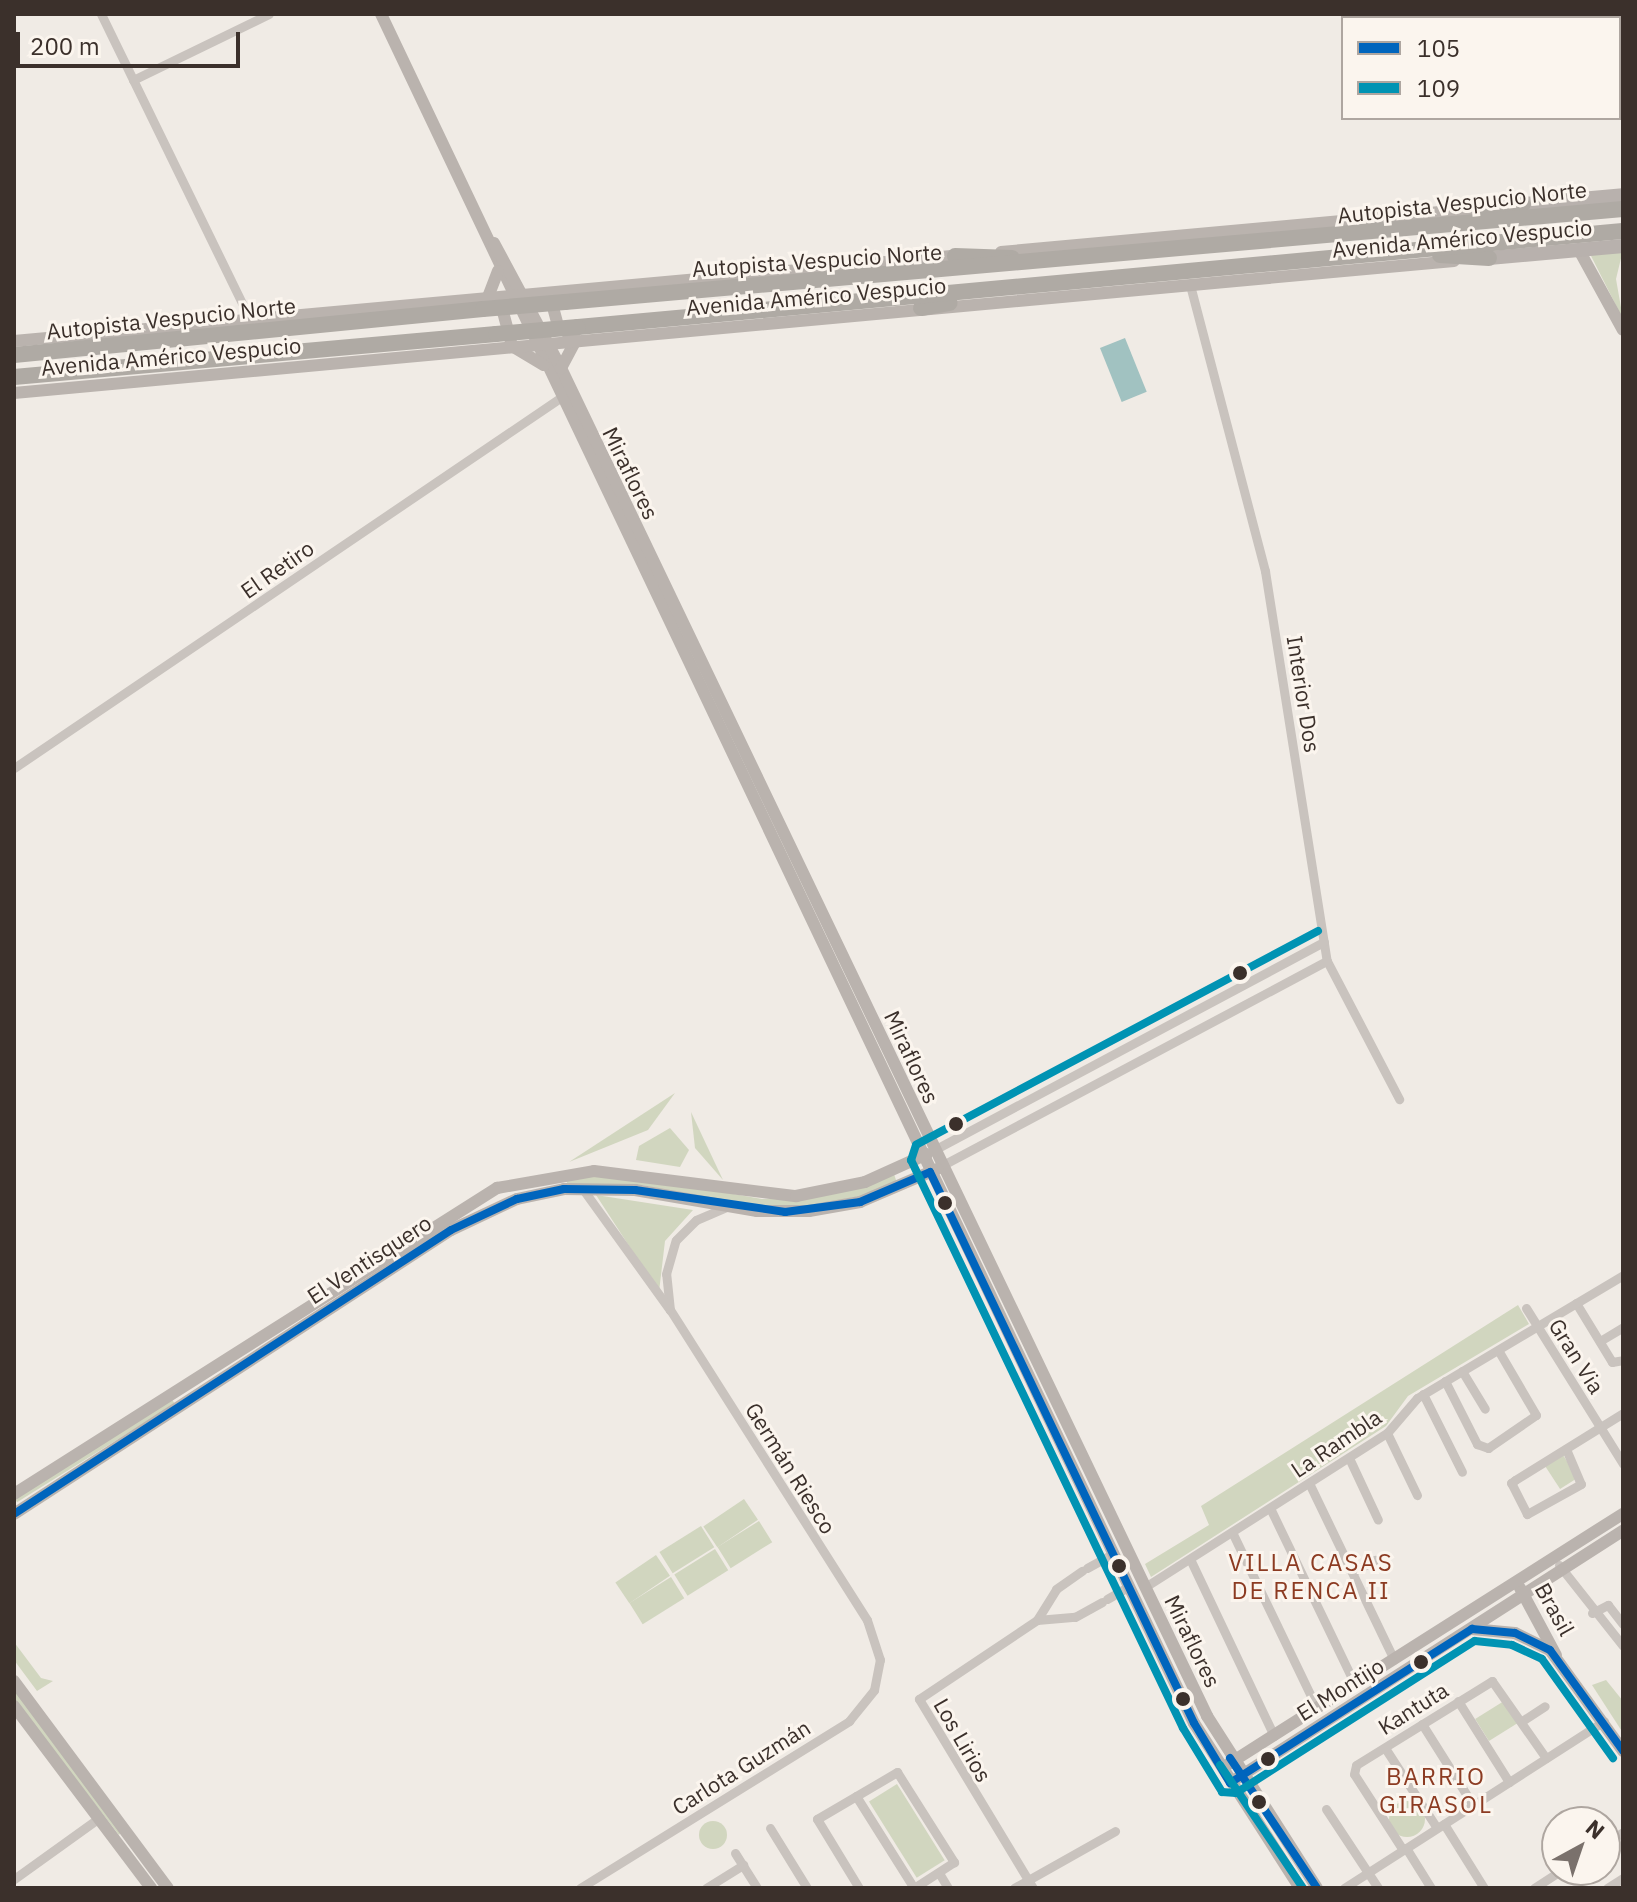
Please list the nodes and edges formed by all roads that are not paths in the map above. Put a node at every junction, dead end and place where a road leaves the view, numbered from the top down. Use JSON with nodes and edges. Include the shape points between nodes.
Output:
{"nodes":[{"id":1,"x":101,"y":14,"type":"edge"},
{"id":2,"x":269,"y":14,"type":"edge"},
{"id":3,"x":381,"y":14,"type":"edge"},
{"id":4,"x":133,"y":80,"type":"junction"},
{"id":5,"x":1623,"y":195,"type":"edge"},
{"id":6,"x":1523,"y":204,"type":"junction"},
{"id":7,"x":1623,"y":209,"type":"edge"},
{"id":8,"x":1428,"y":228,"type":"junction"},
{"id":9,"x":1623,"y":231,"type":"edge"},
{"id":10,"x":486,"y":234,"type":"junction"},
{"id":11,"x":1623,"y":246,"type":"edge"},
{"id":12,"x":1579,"y":250,"type":"junction"},
{"id":13,"x":1383,"y":252,"type":"junction"},
{"id":14,"x":955,"y":256,"type":"junction"},
{"id":15,"x":1489,"y":258,"type":"junction"},
{"id":16,"x":1057,"y":263,"type":"junction"},
{"id":17,"x":498,"y":267,"type":"junction"},
{"id":18,"x":1062,"y":281,"type":"junction"},
{"id":19,"x":1190,"y":285,"type":"junction"},
{"id":20,"x":518,"y":297,"type":"junction"},
{"id":21,"x":558,"y":298,"type":"junction"},
{"id":22,"x":485,"y":305,"type":"junction"},
{"id":23,"x":921,"y":308,"type":"junction"},
{"id":24,"x":251,"y":321,"type":"junction"},
{"id":25,"x":1623,"y":330,"type":"edge"},
{"id":26,"x":577,"y":333,"type":"junction"},
{"id":27,"x":14,"y":341,"type":"edge"},
{"id":28,"x":541,"y":343,"type":"junction"},
{"id":29,"x":512,"y":346,"type":"junction"},
{"id":30,"x":14,"y":355,"type":"edge"},
{"id":31,"x":546,"y":367,"type":"junction"},
{"id":32,"x":561,"y":368,"type":"junction"},
{"id":33,"x":14,"y":377,"type":"edge"},
{"id":34,"x":14,"y":393,"type":"edge"},
{"id":35,"x":560,"y":398,"type":"junction"},
{"id":36,"x":14,"y":768,"type":"edge"},
{"id":37,"x":1324,"y":942,"type":"junction"},
{"id":38,"x":1327,"y":961,"type":"junction"},
{"id":39,"x":868,"y":1010,"type":"junction"},
{"id":40,"x":856,"y":1018,"type":"junction"},
{"id":41,"x":1399,"y":1099,"type":"dead end"},
{"id":42,"x":928,"y":1153,"type":"junction"},
{"id":43,"x":898,"y":1167,"type":"junction"},
{"id":44,"x":936,"y":1169,"type":"junction"},
{"id":45,"x":906,"y":1184,"type":"junction"},
{"id":46,"x":582,"y":1188,"type":"junction"},
{"id":47,"x":727,"y":1207,"type":"junction"},
{"id":48,"x":392,"y":1250,"type":"junction"},
{"id":49,"x":401,"y":1263,"type":"junction"},
{"id":50,"x":1623,"y":1275,"type":"edge"},
{"id":51,"x":1576,"y":1303,"type":"junction"},
{"id":52,"x":1526,"y":1308,"type":"dead end"},
{"id":53,"x":670,"y":1310,"type":"junction"},
{"id":54,"x":1537,"y":1326,"type":"junction"},
{"id":55,"x":1623,"y":1327,"type":"edge"},
{"id":56,"x":1600,"y":1341,"type":"junction"},
{"id":57,"x":1498,"y":1350,"type":"junction"},
{"id":58,"x":1619,"y":1362,"type":"edge"},
{"id":59,"x":1462,"y":1371,"type":"junction"},
{"id":60,"x":1045,"y":1379,"type":"junction"},
{"id":61,"x":1445,"y":1381,"type":"junction"},
{"id":62,"x":1030,"y":1386,"type":"junction"},
{"id":63,"x":170,"y":1392,"type":"junction"},
{"id":64,"x":1423,"y":1394,"type":"junction"},
{"id":65,"x":178,"y":1405,"type":"junction"},
{"id":66,"x":1485,"y":1409,"type":"dead end"},
{"id":67,"x":1623,"y":1413,"type":"edge"},
{"id":68,"x":1600,"y":1428,"type":"junction"},
{"id":69,"x":1387,"y":1433,"type":"junction"},
{"id":70,"x":1566,"y":1449,"type":"junction"},
{"id":71,"x":1349,"y":1458,"type":"junction"},
{"id":72,"x":1623,"y":1464,"type":"edge"},
{"id":73,"x":1462,"y":1472,"type":"dead end"},
{"id":74,"x":1309,"y":1483,"type":"junction"},
{"id":75,"x":14,"y":1494,"type":"edge"},
{"id":76,"x":1417,"y":1495,"type":"dead end"},
{"id":77,"x":1270,"y":1508,"type":"junction"},
{"id":78,"x":14,"y":1514,"type":"edge"},
{"id":79,"x":1618,"y":1518,"type":"edge"},
{"id":80,"x":1378,"y":1520,"type":"dead end"},
{"id":81,"x":1232,"y":1532,"type":"junction"},
{"id":82,"x":1622,"y":1535,"type":"edge"},
{"id":83,"x":1112,"y":1554,"type":"junction"},
{"id":84,"x":1190,"y":1559,"type":"junction"},
{"id":85,"x":1375,"y":1560,"type":"dead end"},
{"id":86,"x":1558,"y":1564,"type":"junction"},
{"id":87,"x":1352,"y":1572,"type":"junction"},
{"id":88,"x":1517,"y":1582,"type":"junction"},
{"id":89,"x":1128,"y":1587,"type":"junction"},
{"id":90,"x":1145,"y":1587,"type":"junction"},
{"id":91,"x":1524,"y":1594,"type":"junction"},
{"id":92,"x":1592,"y":1613,"type":"junction"},
{"id":93,"x":1037,"y":1620,"type":"junction"},
{"id":94,"x":1623,"y":1624,"type":"edge"},
{"id":95,"x":1472,"y":1629,"type":"junction"},
{"id":96,"x":1434,"y":1635,"type":"junction"},
{"id":97,"x":879,"y":1646,"type":"joint"},
{"id":98,"x":1623,"y":1646,"type":"edge"},
{"id":99,"x":1556,"y":1655,"type":"junction"},
{"id":100,"x":1394,"y":1660,"type":"junction"},
{"id":101,"x":14,"y":1681,"type":"edge"},
{"id":102,"x":1355,"y":1685,"type":"junction"},
{"id":103,"x":1458,"y":1701,"type":"junction"},
{"id":104,"x":14,"y":1706,"type":"edge"},
{"id":105,"x":1545,"y":1706,"type":"dead end"},
{"id":106,"x":1317,"y":1709,"type":"junction"},
{"id":107,"x":1207,"y":1716,"type":"junction"},
{"id":108,"x":1522,"y":1721,"type":"junction"},
{"id":109,"x":1604,"y":1721,"type":"junction"},
{"id":110,"x":1194,"y":1723,"type":"junction"},
{"id":111,"x":1422,"y":1724,"type":"junction"},
{"id":112,"x":1274,"y":1736,"type":"junction"},
{"id":113,"x":1385,"y":1748,"type":"junction"},
{"id":114,"x":1623,"y":1751,"type":"edge"},
{"id":115,"x":1546,"y":1758,"type":"junction"},
{"id":116,"x":1226,"y":1766,"type":"junction"},
{"id":117,"x":1242,"y":1775,"type":"junction"},
{"id":118,"x":1509,"y":1782,"type":"junction"},
{"id":119,"x":1230,"y":1783,"type":"junction"},
{"id":120,"x":856,"y":1796,"type":"junction"},
{"id":121,"x":1473,"y":1805,"type":"junction"},
{"id":122,"x":1326,"y":1809,"type":"dead end"},
{"id":123,"x":99,"y":1818,"type":"junction"},
{"id":124,"x":1440,"y":1826,"type":"junction"},
{"id":125,"x":770,"y":1828,"type":"dead end"},
{"id":126,"x":1115,"y":1831,"type":"dead end"},
{"id":127,"x":1405,"y":1849,"type":"junction"},
{"id":128,"x":735,"y":1853,"type":"dead end"},
{"id":129,"x":743,"y":1865,"type":"junction"},
{"id":130,"x":939,"y":1873,"type":"junction"},
{"id":131,"x":1367,"y":1873,"type":"junction"},
{"id":132,"x":1623,"y":1878,"type":"edge"},
{"id":133,"x":14,"y":1879,"type":"edge"},
{"id":134,"x":931,"y":1884,"type":"edge"},
{"id":135,"x":1030,"y":1884,"type":"edge"},
{"id":136,"x":755,"y":1887,"type":"edge"},
{"id":137,"x":151,"y":1888,"type":"edge"},
{"id":138,"x":168,"y":1888,"type":"edge"},
{"id":139,"x":580,"y":1888,"type":"edge"},
{"id":140,"x":707,"y":1888,"type":"edge"},
{"id":141,"x":807,"y":1888,"type":"edge"},
{"id":142,"x":859,"y":1888,"type":"edge"},
{"id":143,"x":914,"y":1888,"type":"edge"},
{"id":144,"x":948,"y":1888,"type":"edge"},
{"id":145,"x":1014,"y":1888,"type":"edge"},
{"id":146,"x":1300,"y":1888,"type":"edge"},
{"id":147,"x":1317,"y":1888,"type":"edge"},
{"id":148,"x":1344,"y":1888,"type":"edge"},
{"id":149,"x":1378,"y":1888,"type":"edge"},
{"id":150,"x":1431,"y":1888,"type":"edge"},
{"id":151,"x":1484,"y":1888,"type":"edge"},
{"id":152,"x":1607,"y":1888,"type":"edge"}],
"edges":[{"from":1,"to":4,"type":"street"},
{"from":2,"to":4,"type":"street"},
{"from":3,"to":10,"type":"main road","name":"Miraflores"},
{"from":4,"to":24,"type":"street"},
{"from":5,"to":6,"type":"main road","name":"Avenida Américo Vespucio"},
{"from":6,"to":8,"type":"highway"},
{"from":6,"to":14,"type":"main road","name":"Avenida Américo Vespucio"},
{"from":7,"to":8,"type":"highway","name":"Autopista Vespucio Norte"},
{"from":8,"to":16,"type":"highway","name":"Autopista Vespucio Norte"},
{"from":9,"to":13,"type":"highway","name":"Autopista Vespucio Norte"},
{"from":10,"to":17,"type":"main road","name":"Miraflores"},
{"from":10,"to":20,"type":"main road","name":"Miraflores"},
{"from":11,"to":12,"type":"main road","name":"Avenida Américo Vespucio"},
{"from":12,"to":15,"type":"main road","name":"Avenida Américo Vespucio"},
{"from":12,"to":25,"type":"main road"},
{"from":13,"to":15,"type":"highway"},
{"from":13,"to":18,"type":"highway","name":"Autopista Vespucio Norte"},
{"from":14,"to":16,"type":"highway"},
{"from":14,"to":21,"type":"main road","name":"Avenida Américo Vespucio"},
{"from":15,"to":19,"type":"main road","name":"Avenida Américo Vespucio"},
{"from":16,"to":21,"type":"highway","name":"Autopista Vespucio Norte"},
{"from":17,"to":20,"type":"main road","name":"Miraflores"},
{"from":17,"to":22,"type":"main road"},
{"from":18,"to":23,"type":"highway"},
{"from":18,"to":26,"type":"highway","name":"Autopista Vespucio Norte"},
{"from":19,"to":23,"type":"main road","name":"Avenida Américo Vespucio"},
{"from":19,"to":37,"type":"street","name":"Interior Dos","via":[[1265,571]]},
{"from":20,"to":21,"type":"main road","name":"Avenida Américo Vespucio"},
{"from":20,"to":22,"type":"main road","name":"Avenida Américo Vespucio"},
{"from":20,"to":28,"type":"main road","name":"Miraflores"},
{"from":21,"to":22,"type":"highway","name":"Autopista Vespucio Norte","bridge":true},
{"from":21,"to":26,"type":"main road","via":[[558,325]]},
{"from":22,"to":24,"type":"main road","name":"Avenida Américo Vespucio"},
{"from":22,"to":29,"type":"main road","via":[[503,312]]},
{"from":22,"to":30,"type":"highway","name":"Autopista Vespucio Norte"},
{"from":23,"to":26,"type":"main road","name":"Avenida Américo Vespucio"},
{"from":24,"to":27,"type":"main road","name":"Avenida Américo Vespucio"},
{"from":26,"to":28,"type":"main road","name":"Avenida Américo Vespucio"},
{"from":26,"to":32,"type":"main road"},
{"from":26,"to":33,"type":"highway","name":"Autopista Vespucio Norte","bridge":true,"via":[[496,334]]},
{"from":28,"to":29,"type":"main road","name":"Avenida Américo Vespucio"},
{"from":28,"to":31,"type":"main road","name":"Miraflores"},
{"from":28,"to":32,"type":"main road","name":"Miraflores"},
{"from":29,"to":31,"type":"main road"},
{"from":29,"to":34,"type":"main road","name":"Avenida Américo Vespucio"},
{"from":31,"to":35,"type":"main road","name":"Miraflores"},
{"from":32,"to":39,"type":"main road","name":"Miraflores"},
{"from":35,"to":36,"type":"street","name":"El Retiro"},
{"from":35,"to":40,"type":"main road","name":"Miraflores"},
{"from":37,"to":38,"type":"street","name":"Interior Dos"},
{"from":37,"to":42,"type":"street"},
{"from":38,"to":41,"type":"street","name":"Interior Dos"},
{"from":38,"to":44,"type":"street"},
{"from":39,"to":40,"type":"main road"},
{"from":39,"to":42,"type":"main road","name":"Miraflores"},
{"from":40,"to":42,"type":"main road","name":"Miraflores"},
{"from":42,"to":43,"type":"main road","name":"El Ventisquero"},
{"from":42,"to":44,"type":"main road","name":"Miraflores"},
{"from":43,"to":45,"type":"main road"},
{"from":43,"to":48,"type":"main road","name":"El Ventisquero","via":[[796,1196],[612,1171],[545,1175],[482,1195]]},
{"from":44,"to":45,"type":"main road","name":"El Ventisquero"},
{"from":44,"to":60,"type":"main road","name":"Miraflores"},
{"from":44,"to":62,"type":"main road","name":"Miraflores"},
{"from":45,"to":47,"type":"main road","name":"El Ventisquero","via":[[809,1211]]},
{"from":46,"to":47,"type":"main road","name":"El Ventisquero"},
{"from":46,"to":49,"type":"main road","name":"El Ventisquero","via":[[485,1212]]},
{"from":46,"to":53,"type":"street","name":"Germán Riesco"},
{"from":47,"to":53,"type":"street","name":"Germán Riesco","via":[[696,1220],[676,1240],[666,1274]]},
{"from":48,"to":49,"type":"main road"},
{"from":48,"to":63,"type":"main road","name":"El Ventisquero"},
{"from":49,"to":65,"type":"main road","name":"El Ventisquero"},
{"from":50,"to":51,"type":"street","name":"La Rambla"},
{"from":51,"to":54,"type":"street","name":"La Rambla"},
{"from":51,"to":56,"type":"street"},
{"from":52,"to":54,"type":"street","name":"Gran Via"},
{"from":53,"to":97,"type":"street","name":"Germán Riesco"},
{"from":54,"to":57,"type":"street","name":"La Rambla"},
{"from":54,"to":68,"type":"street","name":"Gran Via"},
{"from":55,"to":56,"type":"street"},
{"from":56,"to":58,"type":"street"},
{"from":57,"to":59,"type":"street","name":"La Rambla"},
{"from":57,"to":61,"type":"street","via":[[1536,1415],[1482,1449]]},
{"from":59,"to":61,"type":"street","name":"La Rambla"},
{"from":59,"to":66,"type":"street"},
{"from":60,"to":62,"type":"main road"},
{"from":60,"to":90,"type":"main road","name":"Miraflores"},
{"from":61,"to":64,"type":"street","name":"La Rambla"},
{"from":62,"to":83,"type":"main road","name":"Miraflores"},
{"from":63,"to":65,"type":"main road"},
{"from":63,"to":75,"type":"main road","name":"El Ventisquero"},
{"from":64,"to":69,"type":"street","name":"La Rambla"},
{"from":64,"to":73,"type":"street"},
{"from":65,"to":78,"type":"main road","name":"El Ventisquero"},
{"from":67,"to":68,"type":"street"},
{"from":68,"to":70,"type":"street"},
{"from":68,"to":72,"type":"street","name":"Gran Via"},
{"from":69,"to":71,"type":"street","name":"La Rambla"},
{"from":69,"to":76,"type":"street"},
{"from":70,"to":70,"type":"street","via":[[1511,1483],[1527,1514],[1581,1484]]},
{"from":71,"to":74,"type":"street","name":"La Rambla"},
{"from":71,"to":80,"type":"street"},
{"from":74,"to":77,"type":"street","name":"La Rambla"},
{"from":74,"to":87,"type":"street"},
{"from":77,"to":81,"type":"street","name":"La Rambla"},
{"from":77,"to":102,"type":"street"},
{"from":79,"to":82,"type":"street"},
{"from":79,"to":86,"type":"main road","name":"El Montijo"},
{"from":81,"to":84,"type":"street","name":"La Rambla"},
{"from":81,"to":106,"type":"street"},
{"from":82,"to":86,"type":"main road","name":"El Montijo"},
{"from":83,"to":89,"type":"main road","name":"Miraflores"},
{"from":83,"to":93,"type":"street","via":[[1056,1589]]},
{"from":84,"to":90,"type":"street","name":"La Rambla"},
{"from":84,"to":112,"type":"street"},
{"from":85,"to":87,"type":"street"},
{"from":86,"to":88,"type":"main road","name":"El Montijo"},
{"from":86,"to":91,"type":"main road","name":"El Montijo"},
{"from":86,"to":92,"type":"street"},
{"from":87,"to":100,"type":"street"},
{"from":88,"to":91,"type":"main road","name":"Brasil"},
{"from":88,"to":96,"type":"main road","name":"El Montijo"},
{"from":89,"to":93,"type":"street","via":[[1075,1617]]},
{"from":89,"to":110,"type":"main road","name":"Miraflores"},
{"from":90,"to":107,"type":"main road","name":"Miraflores"},
{"from":91,"to":95,"type":"main road","name":"El Montijo"},
{"from":91,"to":99,"type":"main road","name":"Brasil"},
{"from":92,"to":94,"type":"street","via":[[1608,1605]]},
{"from":92,"to":98,"type":"street"},
{"from":93,"to":135,"type":"street","name":"Los Lirios","via":[[919,1699]]},
{"from":95,"to":96,"type":"main road","name":"El Montijo"},
{"from":95,"to":99,"type":"main road","name":"Brasil","via":[[1515,1633]]},
{"from":95,"to":117,"type":"main road","name":"El Montijo"},
{"from":96,"to":100,"type":"main road","name":"El Montijo"},
{"from":97,"to":139,"type":"street","name":"Carlota Guzmán","via":[[877,1683],[849,1721]]},
{"from":99,"to":109,"type":"main road","name":"Brasil"},
{"from":100,"to":102,"type":"main road","name":"El Montijo"},
{"from":101,"to":138,"type":"main road"},
{"from":102,"to":106,"type":"main road","name":"El Montijo"},
{"from":103,"to":108,"type":"street","name":"Kantuta","via":[[1494,1681]]},
{"from":103,"to":111,"type":"street","name":"Kantuta"},
{"from":103,"to":118,"type":"street"},
{"from":104,"to":123,"type":"main road"},
{"from":105,"to":108,"type":"street"},
{"from":106,"to":112,"type":"main road","name":"El Montijo"},
{"from":107,"to":110,"type":"main road"},
{"from":107,"to":116,"type":"main road","name":"Miraflores"},
{"from":108,"to":115,"type":"street"},
{"from":109,"to":114,"type":"main road","name":"Brasil"},
{"from":109,"to":115,"type":"street"},
{"from":110,"to":116,"type":"main road","name":"Miraflores"},
{"from":111,"to":113,"type":"street","name":"Kantuta"},
{"from":111,"to":121,"type":"street"},
{"from":112,"to":116,"type":"main road","name":"El Montijo"},
{"from":113,"to":124,"type":"street"},
{"from":113,"to":127,"type":"street","name":"Kantuta","via":[[1353,1769]]},
{"from":115,"to":118,"type":"street"},
{"from":116,"to":117,"type":"main road","name":"Miraflores"},
{"from":116,"to":119,"type":"main road","name":"Miraflores"},
{"from":117,"to":119,"type":"main road","name":"El Montijo"},
{"from":117,"to":147,"type":"main road","name":"Miraflores"},
{"from":118,"to":121,"type":"street"},
{"from":119,"to":146,"type":"main road","name":"Miraflores"},
{"from":120,"to":130,"type":"street","via":[[897,1772],[954,1862]]},
{"from":120,"to":142,"type":"street","via":[[817,1819]]},
{"from":120,"to":143,"type":"street"},
{"from":121,"to":124,"type":"street"},
{"from":122,"to":131,"type":"street"},
{"from":123,"to":133,"type":"street"},
{"from":123,"to":137,"type":"main road"},
{"from":124,"to":127,"type":"street"},
{"from":124,"to":151,"type":"street"},
{"from":125,"to":141,"type":"street"},
{"from":126,"to":135,"type":"street"},
{"from":127,"to":131,"type":"street"},
{"from":127,"to":150,"type":"street"},
{"from":128,"to":129,"type":"street"},
{"from":129,"to":136,"type":"street"},
{"from":129,"to":140,"type":"street"},
{"from":130,"to":134,"type":"street"},
{"from":130,"to":144,"type":"street"},
{"from":131,"to":148,"type":"street"},
{"from":131,"to":149,"type":"street"},
{"from":132,"to":152,"type":"street"},
{"from":134,"to":143,"type":"street"},
{"from":135,"to":145,"type":"street"}]}
